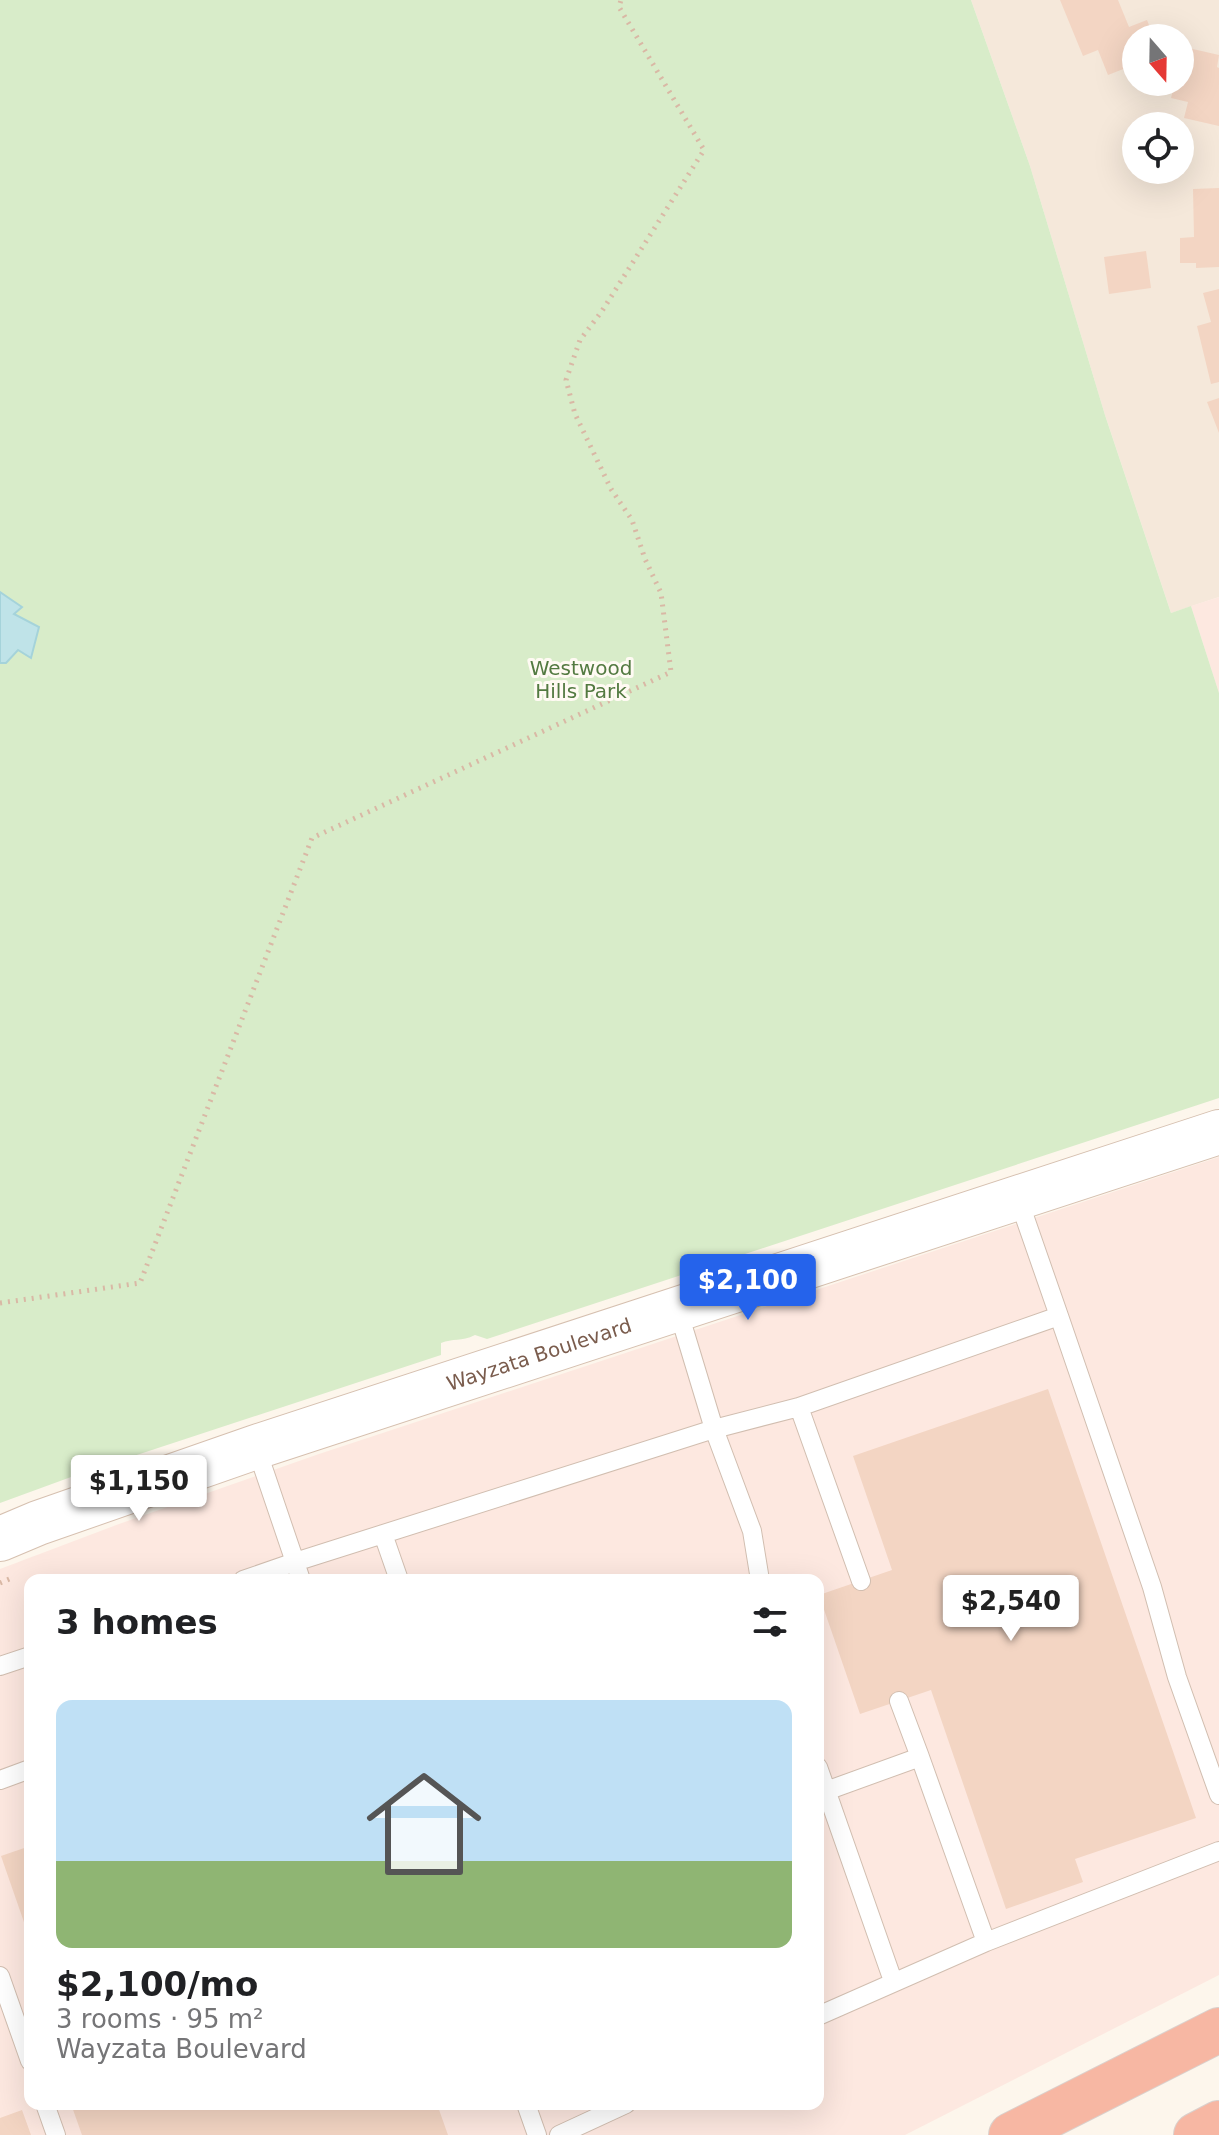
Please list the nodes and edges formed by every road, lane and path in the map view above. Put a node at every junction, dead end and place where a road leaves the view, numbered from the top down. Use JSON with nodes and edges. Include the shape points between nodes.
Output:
{"nodes":[{"id":1,"x":621,"y":0,"type":"edge"},
{"id":2,"x":1219,"y":1132,"type":"edge"},
{"id":3,"x":1018,"y":1198,"type":"junction"},
{"id":4,"x":0,"y":1303,"type":"edge"},
{"id":5,"x":678,"y":1310,"type":"junction"},
{"id":6,"x":1059,"y":1316,"type":"junction"},
{"id":7,"x":799,"y":1407,"type":"junction"},
{"id":8,"x":714,"y":1429,"type":"junction"},
{"id":9,"x":256,"y":1447,"type":"junction"},
{"id":10,"x":383,"y":1534,"type":"junction"},
{"id":11,"x":0,"y":1539,"type":"edge"},
{"id":12,"x":295,"y":1562,"type":"junction"},
{"id":13,"x":260,"y":1574,"type":"edge"},
{"id":14,"x":299,"y":1574,"type":"edge"},
{"id":15,"x":397,"y":1574,"type":"edge"},
{"id":16,"x":759,"y":1574,"type":"edge"},
{"id":17,"x":861,"y":1581,"type":"dead end"},
{"id":18,"x":24,"y":1658,"type":"edge"},
{"id":19,"x":0,"y":1666,"type":"edge"},
{"id":20,"x":899,"y":1701,"type":"dead end"},
{"id":21,"x":920,"y":1757,"type":"junction"},
{"id":22,"x":24,"y":1771,"type":"edge"},
{"id":23,"x":0,"y":1780,"type":"edge"},
{"id":24,"x":824,"y":1785,"type":"edge"},
{"id":25,"x":826,"y":1791,"type":"junction"},
{"id":26,"x":1219,"y":1795,"type":"edge"},
{"id":27,"x":1219,"y":1851,"type":"edge"},
{"id":28,"x":986,"y":1942,"type":"junction"},
{"id":29,"x":0,"y":1976,"type":"edge"},
{"id":30,"x":893,"y":1981,"type":"junction"},
{"id":31,"x":824,"y":2013,"type":"edge"},
{"id":32,"x":1219,"y":2030,"type":"edge"},
{"id":33,"x":24,"y":2044,"type":"edge"},
{"id":34,"x":47,"y":2110,"type":"edge"},
{"id":35,"x":528,"y":2110,"type":"edge"},
{"id":36,"x":613,"y":2110,"type":"edge"},
{"id":37,"x":1219,"y":2123,"type":"edge"},
{"id":38,"x":56,"y":2135,"type":"edge"},
{"id":39,"x":537,"y":2135,"type":"edge"},
{"id":40,"x":559,"y":2135,"type":"edge"},
{"id":41,"x":1011,"y":2135,"type":"edge"},
{"id":42,"x":1196,"y":2135,"type":"edge"}],
"edges":[{"from":1,"to":4,"type":"path","via":[[619,7],[704,150],[580,340],[566,380],[580,426],[632,520],[661,593],[671,672],[312,838],[140,1283]]},
{"from":2,"to":3,"type":"street","name":"Wayzata Boulevard"},
{"from":3,"to":5,"type":"street","name":"Wayzata Boulevard"},
{"from":3,"to":6,"type":"lane"},
{"from":5,"to":8,"type":"lane"},
{"from":5,"to":9,"type":"street","name":"Wayzata Boulevard"},
{"from":6,"to":7,"type":"lane"},
{"from":6,"to":26,"type":"lane"},
{"from":7,"to":8,"type":"lane"},
{"from":7,"to":17,"type":"lane"},
{"from":8,"to":10,"type":"lane"},
{"from":8,"to":16,"type":"lane","via":[[752,1531]]},
{"from":9,"to":11,"type":"street","name":"Wayzata Boulevard"},
{"from":9,"to":12,"type":"lane"},
{"from":10,"to":12,"type":"lane"},
{"from":10,"to":15,"type":"lane"},
{"from":12,"to":13,"type":"lane"},
{"from":12,"to":14,"type":"lane"},
{"from":18,"to":19,"type":"lane"},
{"from":20,"to":21,"type":"lane"},
{"from":21,"to":25,"type":"lane"},
{"from":21,"to":28,"type":"lane"},
{"from":22,"to":23,"type":"lane"},
{"from":24,"to":25,"type":"lane"},
{"from":25,"to":30,"type":"lane"},
{"from":27,"to":28,"type":"lane"},
{"from":28,"to":30,"type":"lane"},
{"from":29,"to":33,"type":"lane"},
{"from":30,"to":31,"type":"lane"},
{"from":32,"to":41,"type":"highway"},
{"from":34,"to":38,"type":"lane"},
{"from":35,"to":39,"type":"lane"},
{"from":36,"to":40,"type":"lane"},
{"from":37,"to":42,"type":"highway"}]}
